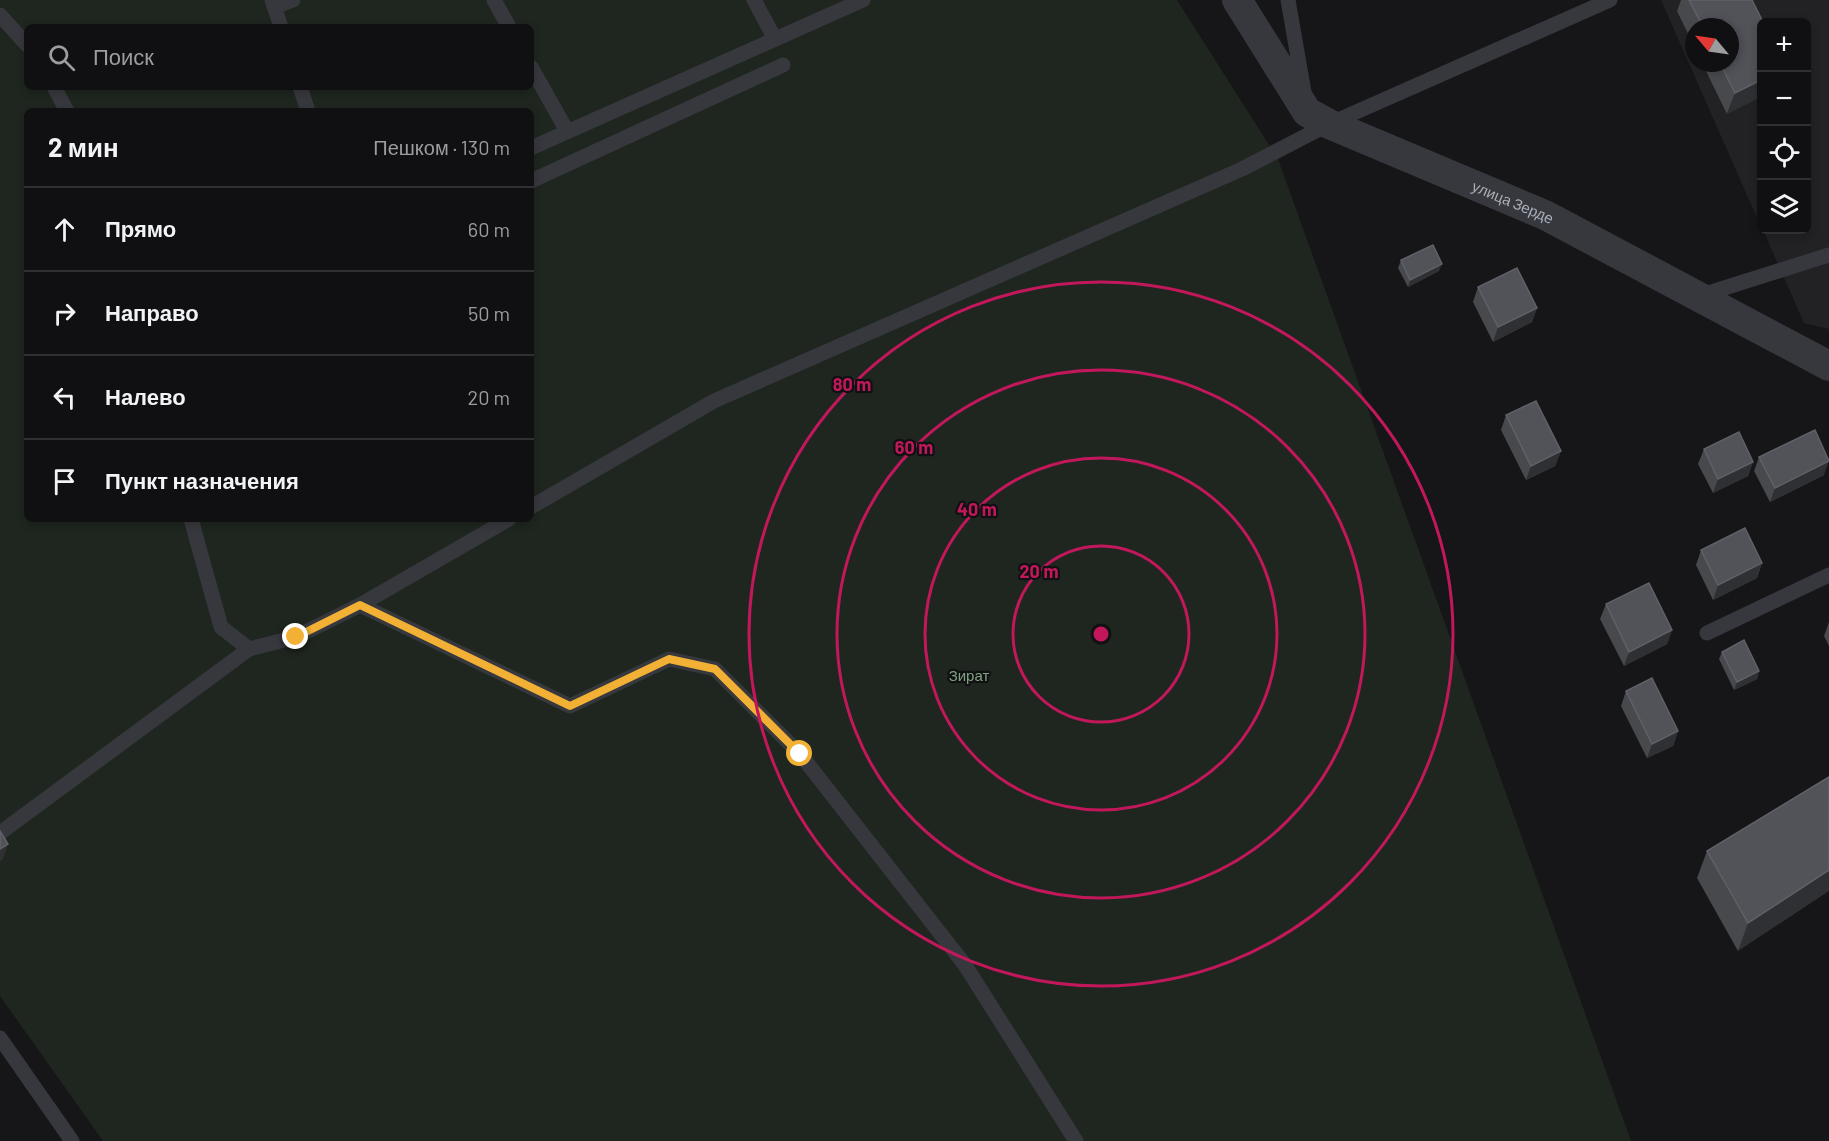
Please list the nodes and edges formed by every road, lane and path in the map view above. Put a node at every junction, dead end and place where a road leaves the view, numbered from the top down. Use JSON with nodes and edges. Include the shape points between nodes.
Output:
{"nodes":[{"id":1,"x":293,"y":0,"type":"edge"},
{"id":2,"x":494,"y":0,"type":"edge"},
{"id":3,"x":754,"y":0,"type":"edge"},
{"id":4,"x":863,"y":0,"type":"edge"},
{"id":5,"x":1237,"y":0,"type":"edge"},
{"id":6,"x":1288,"y":0,"type":"edge"},
{"id":7,"x":1610,"y":0,"type":"edge"},
{"id":8,"x":273,"y":4,"type":"edge"},
{"id":9,"x":0,"y":15,"type":"edge"},
{"id":10,"x":280,"y":24,"type":"edge"},
{"id":11,"x":507,"y":24,"type":"edge"},
{"id":12,"x":775,"y":39,"type":"junction"},
{"id":13,"x":24,"y":42,"type":"edge"},
{"id":14,"x":783,"y":65,"type":"dead end"},
{"id":15,"x":534,"y":72,"type":"edge"},
{"id":16,"x":56,"y":90,"type":"edge"},
{"id":17,"x":301,"y":90,"type":"edge"},
{"id":18,"x":65,"y":108,"type":"edge"},
{"id":19,"x":307,"y":108,"type":"edge"},
{"id":20,"x":1318,"y":118,"type":"junction"},
{"id":21,"x":567,"y":131,"type":"junction"},
{"id":22,"x":534,"y":147,"type":"edge"},
{"id":23,"x":534,"y":180,"type":"edge"},
{"id":24,"x":1829,"y":255,"type":"edge"},
{"id":25,"x":1699,"y":296,"type":"junction"},
{"id":26,"x":1829,"y":366,"type":"edge"},
{"id":27,"x":534,"y":505,"type":"edge"},
{"id":28,"x":192,"y":522,"type":"edge"},
{"id":29,"x":504,"y":522,"type":"edge"},
{"id":30,"x":1829,"y":575,"type":"edge"},
{"id":31,"x":360,"y":605,"type":"junction"},
{"id":32,"x":1707,"y":633,"type":"dead end"},
{"id":33,"x":249,"y":649,"type":"junction"},
{"id":34,"x":0,"y":833,"type":"edge"},
{"id":35,"x":0,"y":1038,"type":"edge"},
{"id":36,"x":72,"y":1141,"type":"edge"},
{"id":37,"x":1076,"y":1141,"type":"edge"}],
"edges":[{"from":1,"to":8,"type":"lane"},
{"from":2,"to":11,"type":"lane"},
{"from":3,"to":12,"type":"lane"},
{"from":4,"to":12,"type":"lane"},
{"from":5,"to":20,"type":"street"},
{"from":6,"to":20,"type":"lane"},
{"from":7,"to":20,"type":"lane"},
{"from":8,"to":10,"type":"lane"},
{"from":9,"to":13,"type":"lane"},
{"from":12,"to":21,"type":"lane"},
{"from":14,"to":23,"type":"lane"},
{"from":15,"to":21,"type":"lane"},
{"from":16,"to":18,"type":"lane"},
{"from":17,"to":19,"type":"lane"},
{"from":20,"to":25,"type":"street","name":"улица Зерде","via":[[1545,214]]},
{"from":20,"to":27,"type":"lane","via":[[1242,169],[714,401]]},
{"from":21,"to":22,"type":"lane"},
{"from":24,"to":25,"type":"lane"},
{"from":25,"to":26,"type":"street","name":"улица Зерде"},
{"from":28,"to":33,"type":"lane","via":[[221,627]]},
{"from":29,"to":31,"type":"lane"},
{"from":30,"to":32,"type":"lane"},
{"from":31,"to":33,"type":"lane","via":[[296,637]]},
{"from":31,"to":37,"type":"lane","via":[[570,706],[669,659],[715,669],[800,754],[965,965]]},
{"from":33,"to":34,"type":"lane"},
{"from":35,"to":36,"type":"lane"}]}
